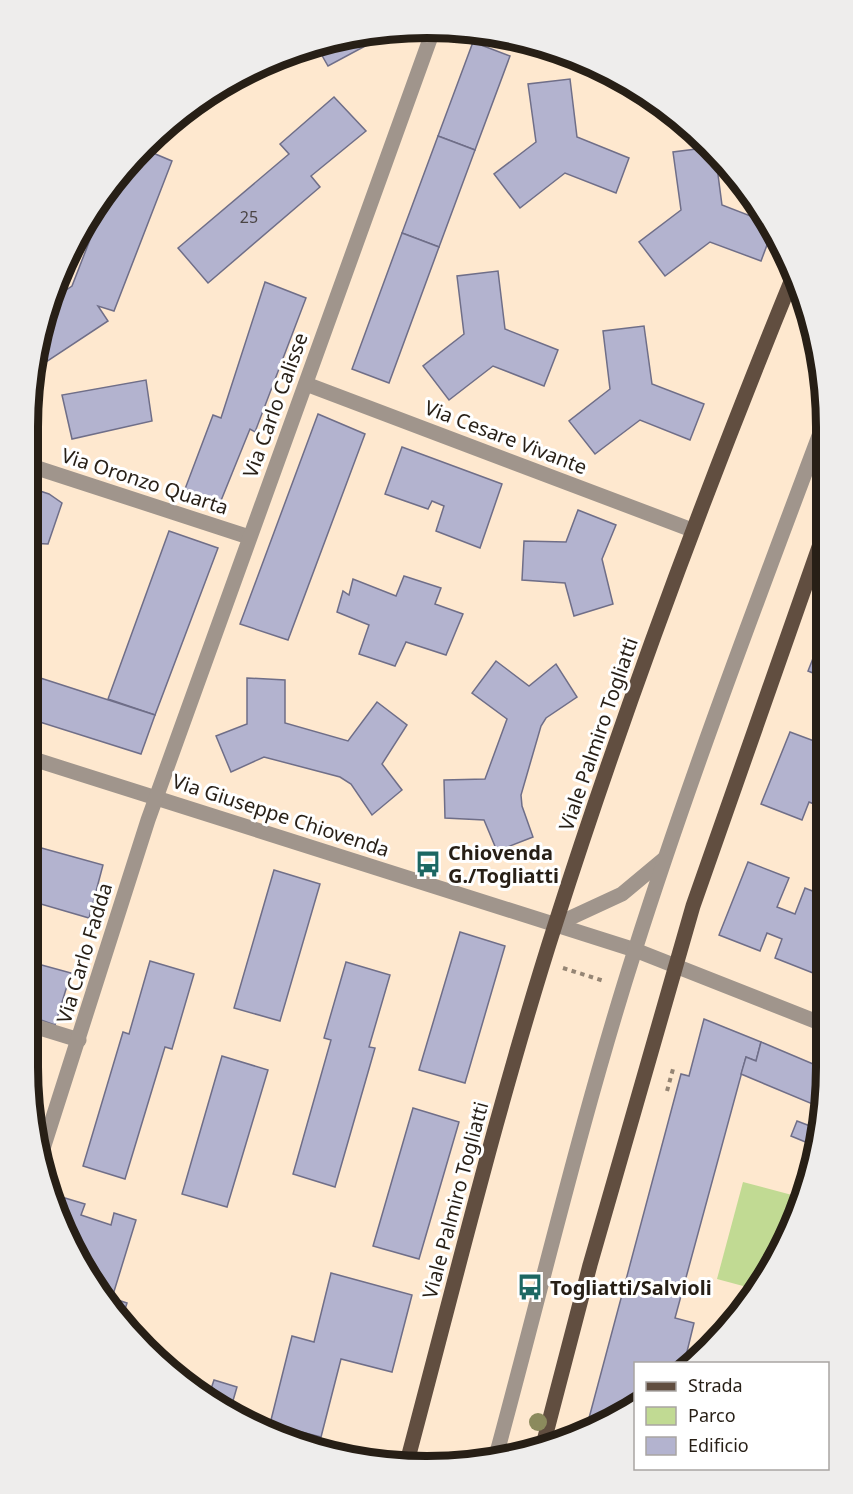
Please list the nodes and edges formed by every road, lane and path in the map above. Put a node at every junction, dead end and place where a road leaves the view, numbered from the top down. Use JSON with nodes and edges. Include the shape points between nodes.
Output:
{"nodes":[{"id":1,"x":430,"y":38,"type":"edge"},
{"id":2,"x":789,"y":286,"type":"edge"},
{"id":3,"x":306,"y":384,"type":"junction"},
{"id":4,"x":816,"y":444,"type":"edge"},
{"id":5,"x":38,"y":468,"type":"edge"},
{"id":6,"x":692,"y":530,"type":"junction"},
{"id":7,"x":249,"y":537,"type":"junction"},
{"id":8,"x":816,"y":555,"type":"edge"},
{"id":9,"x":38,"y":760,"type":"edge"},
{"id":10,"x":156,"y":798,"type":"junction"},
{"id":11,"x":666,"y":858,"type":"junction"},
{"id":12,"x":555,"y":925,"type":"junction"},
{"id":13,"x":635,"y":950,"type":"junction"},
{"id":14,"x":676,"y":965,"type":"junction"},
{"id":15,"x":558,"y":967,"type":"dead end"},
{"id":16,"x":614,"y":984,"type":"dead end"},
{"id":17,"x":816,"y":1021,"type":"edge"},
{"id":18,"x":38,"y":1027,"type":"edge"},
{"id":19,"x":79,"y":1040,"type":"junction"},
{"id":20,"x":673,"y":1069,"type":"dead end"},
{"id":21,"x":667,"y":1091,"type":"dead end"},
{"id":22,"x":45,"y":1143,"type":"edge"},
{"id":23,"x":545,"y":1438,"type":"edge"},
{"id":24,"x":498,"y":1450,"type":"edge"},
{"id":25,"x":409,"y":1456,"type":"edge"}],
"edges":[{"from":1,"to":3,"type":"street","name":"Via Carlo Calisse"},
{"from":2,"to":6,"type":"main road","name":"Viale Palmiro Togliatti"},
{"from":3,"to":6,"type":"street","name":"Via Cesare Vivante"},
{"from":3,"to":7,"type":"street","name":"Via Carlo Calisse"},
{"from":4,"to":11,"type":"street","via":[[705,741]]},
{"from":5,"to":7,"type":"street","name":"Via Oronzo Quarta"},
{"from":6,"to":12,"type":"main road","name":"Viale Palmiro Togliatti"},
{"from":7,"to":10,"type":"street","name":"Via Carlo Calisse"},
{"from":8,"to":14,"type":"main road","via":[[712,850]]},
{"from":9,"to":10,"type":"street","name":"Via Giuseppe Chiovenda"},
{"from":10,"to":12,"type":"street","name":"Via Giuseppe Chiovenda"},
{"from":10,"to":19,"type":"street","name":"Via Carlo Fadda"},
{"from":11,"to":12,"type":"street","via":[[622,894]]},
{"from":11,"to":13,"type":"street"},
{"from":12,"to":13,"type":"street","name":"Via Giuseppe Chiovenda"},
{"from":12,"to":25,"type":"main road","name":"Viale Palmiro Togliatti","via":[[467,1230]]},
{"from":13,"to":14,"type":"street","name":"Via Giuseppe Chiovenda"},
{"from":13,"to":24,"type":"street"},
{"from":14,"to":17,"type":"street","name":"Via Giuseppe Chiovenda"},
{"from":14,"to":23,"type":"main road"},
{"from":15,"to":16,"type":"path"},
{"from":18,"to":19,"type":"street"},
{"from":19,"to":22,"type":"street","name":"Via Carlo Fadda"},
{"from":20,"to":21,"type":"path"}]}
